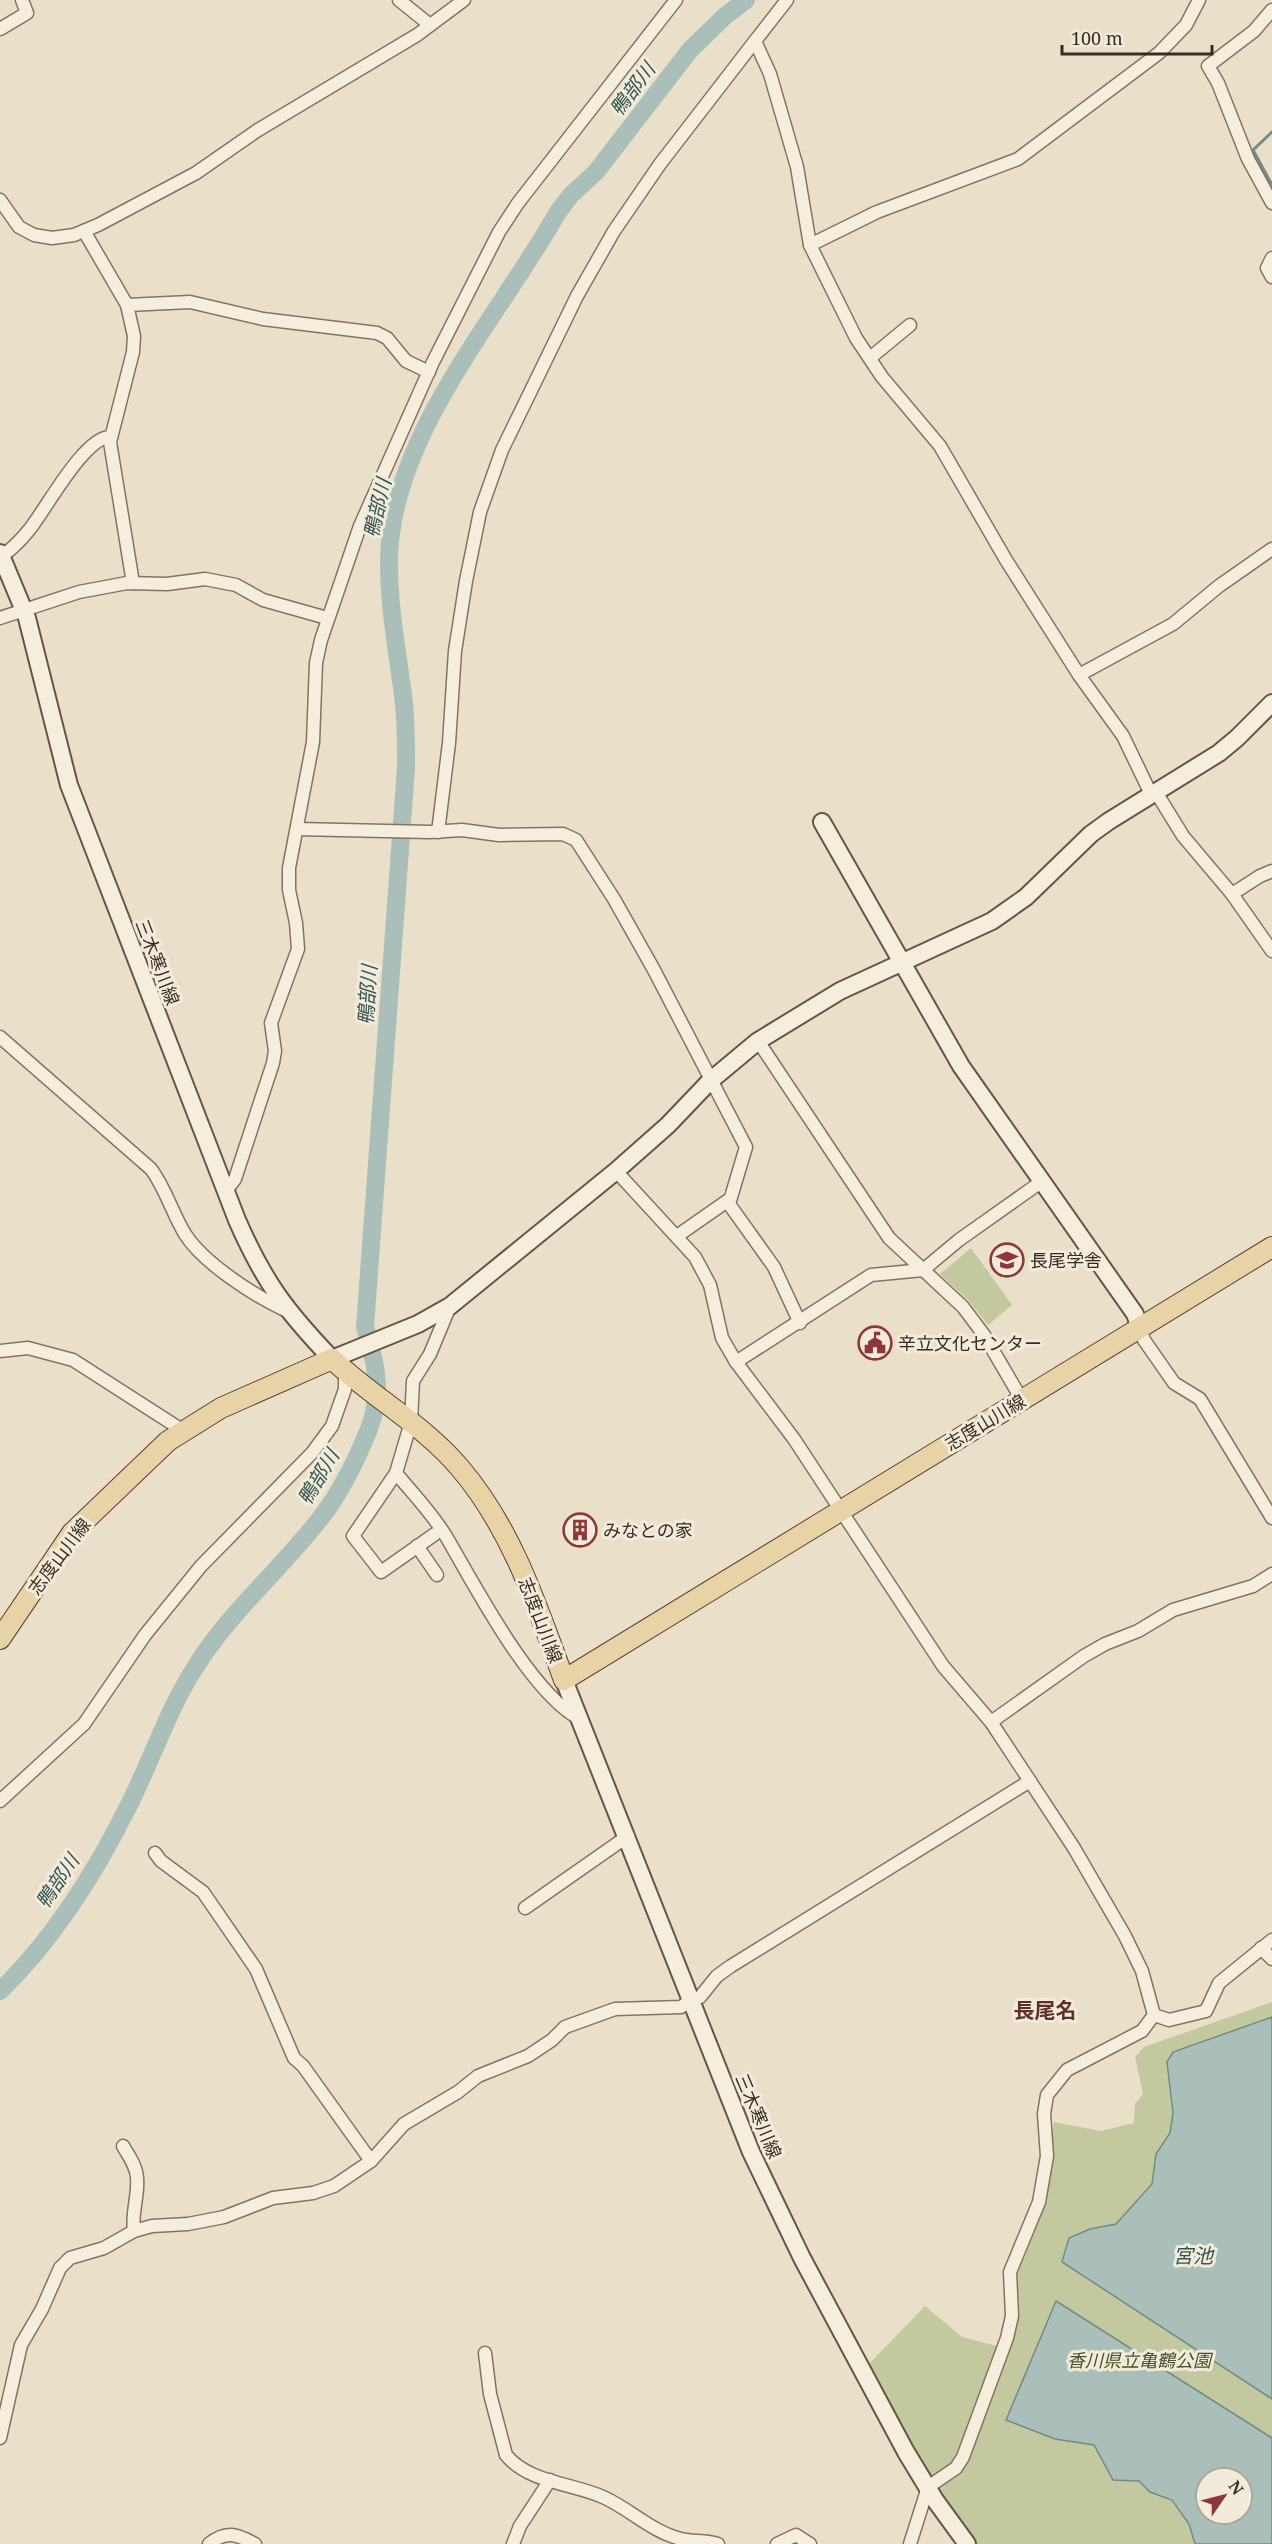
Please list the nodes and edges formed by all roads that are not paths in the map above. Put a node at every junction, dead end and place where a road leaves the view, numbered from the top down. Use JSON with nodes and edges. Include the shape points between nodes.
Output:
{"nodes":[{"id":1,"x":22,"y":0,"type":"edge"},
{"id":2,"x":399,"y":0,"type":"edge"},
{"id":3,"x":464,"y":0,"type":"edge"},
{"id":4,"x":676,"y":0,"type":"edge"},
{"id":5,"x":787,"y":0,"type":"edge"},
{"id":6,"x":1199,"y":0,"type":"edge"},
{"id":7,"x":1272,"y":10,"type":"edge"},
{"id":8,"x":430,"y":25,"type":"junction"},
{"id":9,"x":0,"y":29,"type":"edge"},
{"id":10,"x":755,"y":41,"type":"junction"},
{"id":11,"x":0,"y":200,"type":"edge"},
{"id":12,"x":1272,"y":203,"type":"edge"},
{"id":13,"x":84,"y":231,"type":"junction"},
{"id":14,"x":810,"y":245,"type":"junction"},
{"id":15,"x":1272,"y":258,"type":"edge"},
{"id":16,"x":1272,"y":277,"type":"edge"},
{"id":17,"x":127,"y":305,"type":"junction"},
{"id":18,"x":910,"y":325,"type":"dead end"},
{"id":19,"x":870,"y":358,"type":"junction"},
{"id":20,"x":429,"y":372,"type":"junction"},
{"id":21,"x":111,"y":437,"type":"junction"},
{"id":22,"x":1272,"y":549,"type":"edge"},
{"id":23,"x":1,"y":555,"type":"edge"},
{"id":24,"x":133,"y":583,"type":"junction"},
{"id":25,"x":24,"y":609,"type":"junction"},
{"id":26,"x":0,"y":618,"type":"edge"},
{"id":27,"x":327,"y":618,"type":"junction"},
{"id":28,"x":1079,"y":675,"type":"junction"},
{"id":29,"x":1272,"y":702,"type":"edge"},
{"id":30,"x":1154,"y":794,"type":"junction"},
{"id":31,"x":822,"y":822,"type":"dead end"},
{"id":32,"x":297,"y":829,"type":"junction"},
{"id":33,"x":434,"y":832,"type":"junction"},
{"id":34,"x":1272,"y":871,"type":"edge"},
{"id":35,"x":1232,"y":894,"type":"junction"},
{"id":36,"x":1272,"y":951,"type":"edge"},
{"id":37,"x":903,"y":961,"type":"junction"},
{"id":38,"x":0,"y":1037,"type":"edge"},
{"id":39,"x":758,"y":1041,"type":"junction"},
{"id":40,"x":710,"y":1081,"type":"junction"},
{"id":41,"x":616,"y":1171,"type":"junction"},
{"id":42,"x":1041,"y":1182,"type":"junction"},
{"id":43,"x":226,"y":1191,"type":"junction"},
{"id":44,"x":730,"y":1199,"type":"junction"},
{"id":45,"x":677,"y":1236,"type":"junction"},
{"id":46,"x":1272,"y":1247,"type":"edge"},
{"id":47,"x":923,"y":1270,"type":"junction"},
{"id":48,"x":450,"y":1306,"type":"junction"},
{"id":49,"x":287,"y":1311,"type":"junction"},
{"id":50,"x":800,"y":1323,"type":"junction"},
{"id":51,"x":1140,"y":1328,"type":"junction"},
{"id":52,"x":0,"y":1351,"type":"edge"},
{"id":53,"x":736,"y":1362,"type":"junction"},
{"id":54,"x":342,"y":1368,"type":"junction"},
{"id":55,"x":1022,"y":1400,"type":"junction"},
{"id":56,"x":408,"y":1420,"type":"junction"},
{"id":57,"x":182,"y":1430,"type":"junction"},
{"id":58,"x":396,"y":1473,"type":"junction"},
{"id":59,"x":842,"y":1510,"type":"junction"},
{"id":60,"x":1272,"y":1518,"type":"edge"},
{"id":61,"x":435,"y":1534,"type":"dead end"},
{"id":62,"x":417,"y":1546,"type":"junction"},
{"id":63,"x":1272,"y":1574,"type":"edge"},
{"id":64,"x":438,"y":1575,"type":"dead end"},
{"id":65,"x":0,"y":1639,"type":"edge"},
{"id":66,"x":564,"y":1680,"type":"junction"},
{"id":67,"x":580,"y":1719,"type":"junction"},
{"id":68,"x":991,"y":1722,"type":"junction"},
{"id":69,"x":1030,"y":1781,"type":"junction"},
{"id":70,"x":0,"y":1801,"type":"edge"},
{"id":71,"x":628,"y":1836,"type":"junction"},
{"id":72,"x":155,"y":1853,"type":"dead end"},
{"id":73,"x":525,"y":1908,"type":"dead end"},
{"id":74,"x":1272,"y":1940,"type":"edge"},
{"id":75,"x":1261,"y":1948,"type":"junction"},
{"id":76,"x":1272,"y":1959,"type":"edge"},
{"id":77,"x":691,"y":2000,"type":"junction"},
{"id":78,"x":1154,"y":2015,"type":"junction"},
{"id":79,"x":123,"y":2146,"type":"dead end"},
{"id":80,"x":371,"y":2161,"type":"junction"},
{"id":81,"x":134,"y":2231,"type":"junction"},
{"id":82,"x":485,"y":2353,"type":"dead end"},
{"id":83,"x":0,"y":2438,"type":"edge"},
{"id":84,"x":550,"y":2480,"type":"junction"},
{"id":85,"x":928,"y":2487,"type":"junction"},
{"id":86,"x":209,"y":2544,"type":"edge"},
{"id":87,"x":255,"y":2544,"type":"edge"},
{"id":88,"x":513,"y":2544,"type":"edge"},
{"id":89,"x":718,"y":2544,"type":"edge"},
{"id":90,"x":777,"y":2544,"type":"edge"},
{"id":91,"x":810,"y":2544,"type":"edge"},
{"id":92,"x":910,"y":2544,"type":"edge"},
{"id":93,"x":967,"y":2544,"type":"edge"}],
"edges":[{"from":1,"to":9,"type":"street","via":[[27,13]]},
{"from":2,"to":8,"type":"street"},
{"from":3,"to":8,"type":"street"},
{"from":4,"to":20,"type":"street","via":[[518,203],[499,232]]},
{"from":5,"to":10,"type":"street"},
{"from":6,"to":14,"type":"street","via":[[1186,25],[1159,53],[1018,159],[877,212]]},
{"from":7,"to":12,"type":"street","via":[[1254,31],[1208,66],[1248,159]]},
{"from":8,"to":13,"type":"street","via":[[258,130],[196,173]]},
{"from":10,"to":14,"type":"street","via":[[770,74],[798,167]]},
{"from":10,"to":33,"type":"street","via":[[614,231],[502,450],[480,512],[466,581],[455,651],[449,743]]},
{"from":11,"to":13,"type":"street","via":[[19,227],[34,235],[52,238]]},
{"from":13,"to":17,"type":"street"},
{"from":14,"to":19,"type":"street","via":[[830,291]]},
{"from":15,"to":16,"type":"street","via":[[1267,268]]},
{"from":17,"to":20,"type":"street","via":[[190,302],[263,319],[377,333],[387,338],[406,361]]},
{"from":17,"to":21,"type":"street","via":[[134,336],[133,352]]},
{"from":18,"to":19,"type":"street"},
{"from":19,"to":28,"type":"street","via":[[940,446],[985,527]]},
{"from":20,"to":27,"type":"street","via":[[360,526]]},
{"from":21,"to":23,"type":"street","via":[[99,440],[77,461],[30,529]]},
{"from":21,"to":24,"type":"street","via":[[111,458]]},
{"from":22,"to":28,"type":"street","via":[[1173,624]]},
{"from":23,"to":25,"type":"main road","name":"三木寒川線"},
{"from":24,"to":25,"type":"street","via":[[79,592]]},
{"from":24,"to":27,"type":"street","via":[[205,579],[236,585],[263,600]]},
{"from":25,"to":26,"type":"street"},
{"from":25,"to":43,"type":"main road","name":"三木寒川線","via":[[69,785]]},
{"from":27,"to":32,"type":"street","via":[[317,653],[313,742]]},
{"from":28,"to":30,"type":"street","via":[[1124,736]]},
{"from":29,"to":30,"type":"main road","via":[[1219,753]]},
{"from":30,"to":35,"type":"street"},
{"from":30,"to":37,"type":"main road","via":[[1091,834],[1026,897],[992,921]]},
{"from":31,"to":37,"type":"main road"},
{"from":32,"to":33,"type":"street"},
{"from":32,"to":43,"type":"street","via":[[289,890],[298,950],[271,1023],[273,1063],[233,1184]]},
{"from":33,"to":40,"type":"street","via":[[562,834],[576,840],[654,970]]},
{"from":34,"to":35,"type":"street"},
{"from":35,"to":36,"type":"street"},
{"from":37,"to":39,"type":"main road","via":[[840,991]]},
{"from":37,"to":42,"type":"main road","via":[[962,1066]]},
{"from":38,"to":49,"type":"street","via":[[151,1169],[186,1235],[211,1262],[267,1302]]},
{"from":39,"to":40,"type":"main road"},
{"from":39,"to":47,"type":"street","via":[[889,1238]]},
{"from":40,"to":41,"type":"main road"},
{"from":40,"to":44,"type":"street","via":[[719,1091],[746,1147]]},
{"from":41,"to":45,"type":"street"},
{"from":41,"to":48,"type":"main road"},
{"from":42,"to":47,"type":"street"},
{"from":42,"to":51,"type":"main road","via":[[1135,1314]]},
{"from":43,"to":49,"type":"main road","name":"三木寒川線","via":[[253,1257]]},
{"from":44,"to":45,"type":"street"},
{"from":44,"to":50,"type":"street","via":[[729,1204],[774,1267]]},
{"from":45,"to":53,"type":"street","via":[[695,1257],[710,1285],[722,1338]]},
{"from":46,"to":51,"type":"main road","name":"志度山川線"},
{"from":47,"to":50,"type":"street","via":[[871,1275]]},
{"from":47,"to":55,"type":"street","via":[[963,1307]]},
{"from":48,"to":54,"type":"main road","via":[[351,1351]]},
{"from":48,"to":56,"type":"street","via":[[430,1354],[413,1381]]},
{"from":49,"to":54,"type":"main road","name":"三木寒川線"},
{"from":50,"to":53,"type":"street"},
{"from":51,"to":55,"type":"main road","name":"志度山川線"},
{"from":51,"to":60,"type":"street","via":[[1174,1383],[1200,1399]]},
{"from":52,"to":57,"type":"street","via":[[28,1348],[73,1360]]},
{"from":53,"to":59,"type":"street"},
{"from":54,"to":56,"type":"main road","name":"志度山川線"},
{"from":54,"to":57,"type":"main road","name":"志度山川線","via":[[221,1408]]},
{"from":54,"to":70,"type":"street","via":[[345,1389],[332,1426],[312,1453],[201,1566],[140,1642],[84,1724]]},
{"from":55,"to":59,"type":"main road","name":"志度山川線"},
{"from":56,"to":58,"type":"street"},
{"from":56,"to":66,"type":"main road","name":"志度山川線","via":[[460,1468],[495,1516],[535,1601]]},
{"from":57,"to":65,"type":"main road","name":"志度山川線","via":[[125,1479],[72,1533]]},
{"from":58,"to":62,"type":"street","via":[[353,1536],[381,1572]]},
{"from":58,"to":67,"type":"street","via":[[442,1530],[474,1588],[539,1682],[567,1712]]},
{"from":59,"to":66,"type":"main road","name":"志度山川線"},
{"from":59,"to":68,"type":"street","via":[[943,1666]]},
{"from":61,"to":62,"type":"street"},
{"from":62,"to":64,"type":"street"},
{"from":63,"to":68,"type":"street","via":[[1252,1586],[1173,1610],[1138,1631],[1105,1644]]},
{"from":66,"to":67,"type":"main road","name":"三木寒川線"},
{"from":67,"to":71,"type":"main road","name":"三木寒川線"},
{"from":68,"to":69,"type":"street"},
{"from":69,"to":77,"type":"street","via":[[731,1966],[700,1997]]},
{"from":69,"to":78,"type":"street","via":[[1125,1936],[1142,1971]]},
{"from":71,"to":73,"type":"street"},
{"from":71,"to":77,"type":"main road","name":"三木寒川線"},
{"from":72,"to":80,"type":"street","via":[[203,1892],[256,1969],[294,2058]]},
{"from":74,"to":75,"type":"street"},
{"from":75,"to":76,"type":"street"},
{"from":75,"to":78,"type":"street","via":[[1219,1983],[1206,2010],[1169,2020]]},
{"from":77,"to":80,"type":"street","via":[[681,2007],[615,2009],[575,2021],[528,2056],[478,2076],[404,2124]]},
{"from":77,"to":85,"type":"main road","name":"三木寒川線","via":[[751,2152],[797,2249]]},
{"from":78,"to":85,"type":"street","via":[[1142,2031],[1067,2070],[1047,2095],[1047,2156],[1039,2202],[1010,2272],[1012,2316],[1007,2338],[963,2457],[956,2468]]},
{"from":79,"to":81,"type":"street","via":[[137,2179]]},
{"from":80,"to":81,"type":"street","via":[[334,2186],[313,2193],[273,2198],[224,2217]]},
{"from":81,"to":83,"type":"street","via":[[104,2248],[70,2258],[60,2268],[21,2345]]},
{"from":82,"to":84,"type":"street","via":[[490,2394],[506,2455],[529,2472]]},
{"from":84,"to":88,"type":"street"},
{"from":84,"to":89,"type":"street","via":[[602,2497],[665,2534]]},
{"from":85,"to":92,"type":"street"},
{"from":85,"to":93,"type":"main road","name":"三木寒川線"},
{"from":86,"to":87,"type":"street","via":[[226,2534]]},
{"from":90,"to":91,"type":"street","via":[[796,2535]]}]}
